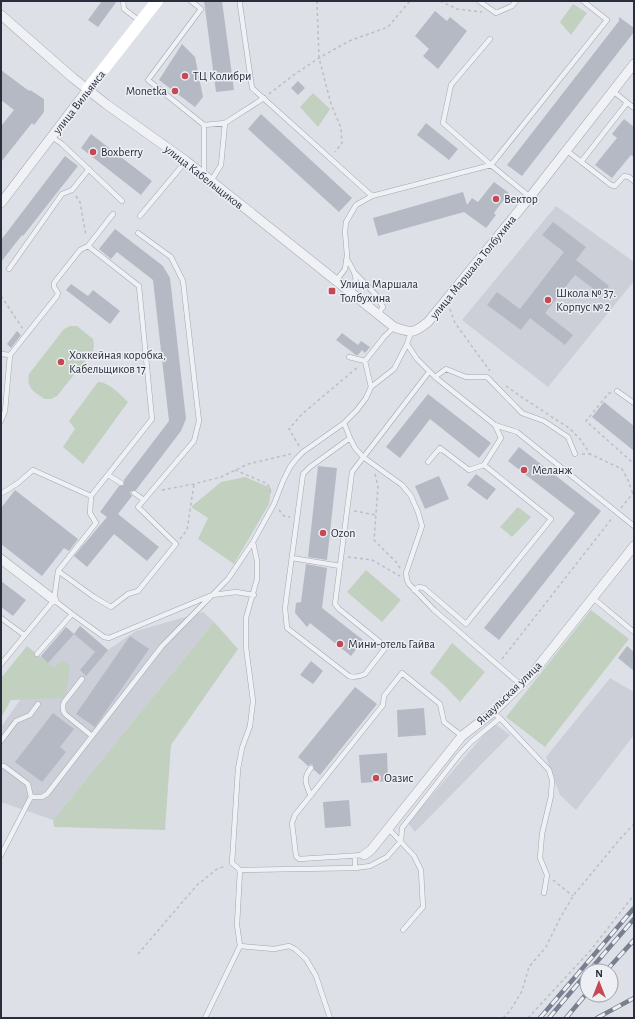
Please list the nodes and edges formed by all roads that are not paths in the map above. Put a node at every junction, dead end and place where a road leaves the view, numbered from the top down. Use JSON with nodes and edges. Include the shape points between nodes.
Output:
{"nodes":[{"id":1,"x":123,"y":1,"type":"edge"},
{"id":2,"x":157,"y":1,"type":"edge"},
{"id":3,"x":191,"y":1,"type":"edge"},
{"id":4,"x":240,"y":1,"type":"edge"},
{"id":5,"x":479,"y":1,"type":"edge"},
{"id":6,"x":516,"y":1,"type":"edge"},
{"id":7,"x":583,"y":1,"type":"edge"},
{"id":8,"x":1,"y":15,"type":"edge"},
{"id":9,"x":141,"y":22,"type":"junction"},
{"id":10,"x":490,"y":39,"type":"dead end"},
{"id":11,"x":634,"y":64,"type":"edge"},
{"id":12,"x":88,"y":89,"type":"junction"},
{"id":13,"x":613,"y":91,"type":"junction"},
{"id":14,"x":264,"y":98,"type":"junction"},
{"id":15,"x":627,"y":103,"type":"junction"},
{"id":16,"x":634,"y":108,"type":"edge"},
{"id":17,"x":225,"y":123,"type":"junction"},
{"id":18,"x":204,"y":125,"type":"junction"},
{"id":19,"x":52,"y":137,"type":"junction"},
{"id":20,"x":566,"y":150,"type":"junction"},
{"id":21,"x":186,"y":161,"type":"junction"},
{"id":22,"x":581,"y":162,"type":"junction"},
{"id":23,"x":491,"y":165,"type":"junction"},
{"id":24,"x":89,"y":169,"type":"junction"},
{"id":25,"x":207,"y":178,"type":"junction"},
{"id":26,"x":634,"y":181,"type":"edge"},
{"id":27,"x":372,"y":196,"type":"junction"},
{"id":28,"x":530,"y":197,"type":"junction"},
{"id":29,"x":122,"y":201,"type":"dead end"},
{"id":30,"x":1,"y":203,"type":"edge"},
{"id":31,"x":113,"y":214,"type":"dead end"},
{"id":32,"x":140,"y":216,"type":"dead end"},
{"id":33,"x":138,"y":233,"type":"dead end"},
{"id":34,"x":88,"y":246,"type":"junction"},
{"id":35,"x":347,"y":259,"type":"junction"},
{"id":36,"x":9,"y":269,"type":"dead end"},
{"id":37,"x":356,"y":274,"type":"junction"},
{"id":38,"x":336,"y":281,"type":"junction"},
{"id":39,"x":351,"y":293,"type":"junction"},
{"id":40,"x":378,"y":314,"type":"junction"},
{"id":41,"x":394,"y":327,"type":"junction"},
{"id":42,"x":411,"y":332,"type":"junction"},
{"id":43,"x":407,"y":344,"type":"junction"},
{"id":44,"x":1,"y":354,"type":"edge"},
{"id":45,"x":10,"y":355,"type":"junction"},
{"id":46,"x":349,"y":357,"type":"dead end"},
{"id":47,"x":365,"y":361,"type":"junction"},
{"id":48,"x":429,"y":372,"type":"junction"},
{"id":49,"x":434,"y":377,"type":"junction"},
{"id":50,"x":371,"y":387,"type":"junction"},
{"id":51,"x":617,"y":391,"type":"road end"},
{"id":52,"x":634,"y":404,"type":"edge"},
{"id":53,"x":1,"y":421,"type":"edge"},
{"id":54,"x":344,"y":423,"type":"junction"},
{"id":55,"x":495,"y":425,"type":"junction"},
{"id":56,"x":350,"y":438,"type":"junction"},
{"id":57,"x":575,"y":454,"type":"road end"},
{"id":58,"x":363,"y":457,"type":"junction"},
{"id":59,"x":428,"y":462,"type":"dead end"},
{"id":60,"x":484,"y":465,"type":"junction"},
{"id":61,"x":108,"y":475,"type":"junction"},
{"id":62,"x":121,"y":483,"type":"dead end"},
{"id":63,"x":1,"y":493,"type":"edge"},
{"id":64,"x":134,"y":493,"type":"dead end"},
{"id":65,"x":91,"y":496,"type":"junction"},
{"id":66,"x":144,"y":500,"type":"junction"},
{"id":67,"x":634,"y":526,"type":"edge"},
{"id":68,"x":253,"y":542,"type":"junction"},
{"id":69,"x":634,"y":546,"type":"edge"},
{"id":70,"x":292,"y":558,"type":"junction"},
{"id":71,"x":1,"y":559,"type":"edge"},
{"id":72,"x":340,"y":566,"type":"junction"},
{"id":73,"x":58,"y":571,"type":"junction"},
{"id":74,"x":414,"y":590,"type":"junction"},
{"id":75,"x":212,"y":595,"type":"junction"},
{"id":76,"x":254,"y":595,"type":"junction"},
{"id":77,"x":593,"y":598,"type":"junction"},
{"id":78,"x":54,"y":600,"type":"junction"},
{"id":79,"x":72,"y":614,"type":"junction"},
{"id":80,"x":1,"y":618,"type":"edge"},
{"id":81,"x":634,"y":632,"type":"edge"},
{"id":82,"x":24,"y":635,"type":"junction"},
{"id":83,"x":37,"y":654,"type":"dead end"},
{"id":84,"x":1,"y":664,"type":"edge"},
{"id":85,"x":82,"y":679,"type":"dead end"},
{"id":86,"x":521,"y":685,"type":"junction"},
{"id":87,"x":38,"y":704,"type":"dead end"},
{"id":88,"x":496,"y":715,"type":"junction"},
{"id":89,"x":92,"y":736,"type":"junction"},
{"id":90,"x":462,"y":736,"type":"junction"},
{"id":91,"x":1,"y":741,"type":"edge"},
{"id":92,"x":1,"y":766,"type":"edge"},
{"id":93,"x":311,"y":768,"type":"dead end"},
{"id":94,"x":310,"y":796,"type":"junction"},
{"id":95,"x":31,"y":797,"type":"junction"},
{"id":96,"x":388,"y":828,"type":"junction"},
{"id":97,"x":400,"y":841,"type":"junction"},
{"id":98,"x":1,"y":855,"type":"edge"},
{"id":99,"x":360,"y":856,"type":"junction"},
{"id":100,"x":355,"y":868,"type":"junction"},
{"id":101,"x":240,"y":870,"type":"junction"},
{"id":102,"x":544,"y":893,"type":"dead end"},
{"id":103,"x":403,"y":930,"type":"dead end"},
{"id":104,"x":240,"y":946,"type":"junction"},
{"id":105,"x":205,"y":1018,"type":"edge"},
{"id":106,"x":330,"y":1018,"type":"edge"}],
"edges":[{"from":1,"to":9,"type":"lane","via":[[124,9]]},
{"from":2,"to":9,"type":"street","name":"улица Вильямса"},
{"from":3,"to":18,"type":"lane","via":[[201,9],[148,80]]},
{"from":4,"to":14,"type":"lane","via":[[252,88]]},
{"from":5,"to":6,"type":"lane","via":[[496,13],[512,6]]},
{"from":7,"to":23,"type":"lane","via":[[607,20]]},
{"from":8,"to":12,"type":"street","name":"улица Кабельщиков"},
{"from":9,"to":12,"type":"street","name":"улица Вильямса"},
{"from":10,"to":23,"type":"lane","via":[[451,85],[443,123]]},
{"from":11,"to":13,"type":"street","name":"улица Маршала Толбухина"},
{"from":12,"to":19,"type":"street","name":"улица Вильямса"},
{"from":12,"to":21,"type":"street","name":"улица Кабельщиков"},
{"from":13,"to":15,"type":"lane"},
{"from":13,"to":20,"type":"street","name":"улица Маршала Толбухина"},
{"from":14,"to":17,"type":"lane"},
{"from":14,"to":27,"type":"lane"},
{"from":15,"to":16,"type":"lane"},
{"from":15,"to":22,"type":"lane"},
{"from":17,"to":18,"type":"lane"},
{"from":17,"to":25,"type":"lane","via":[[221,165]]},
{"from":18,"to":25,"type":"lane"},
{"from":19,"to":24,"type":"lane"},
{"from":19,"to":30,"type":"street","name":"улица Вильямса"},
{"from":20,"to":22,"type":"lane"},
{"from":20,"to":28,"type":"street","name":"улица Маршала Толбухина"},
{"from":21,"to":25,"type":"street","name":"улица Кабельщиков"},
{"from":21,"to":32,"type":"lane"},
{"from":22,"to":26,"type":"lane","via":[[613,186],[624,176]]},
{"from":23,"to":27,"type":"lane"},
{"from":23,"to":28,"type":"lane"},
{"from":24,"to":29,"type":"lane"},
{"from":24,"to":36,"type":"lane","via":[[72,190],[62,194]]},
{"from":25,"to":38,"type":"street","name":"улица Кабельщиков"},
{"from":27,"to":35,"type":"lane","via":[[356,205],[346,222]]},
{"from":28,"to":42,"type":"street","name":"улица Маршала Толбухина","via":[[428,322]]},
{"from":31,"to":34,"type":"lane"},
{"from":33,"to":66,"type":"lane","via":[[171,257],[183,281],[199,421],[194,440]]},
{"from":34,"to":45,"type":"lane","via":[[80,250],[54,283],[57,296]]},
{"from":34,"to":61,"type":"lane","via":[[139,286],[152,419]]},
{"from":35,"to":37,"type":"lane"},
{"from":35,"to":38,"type":"lane","via":[[345,269]]},
{"from":37,"to":39,"type":"lane","via":[[356,284]]},
{"from":37,"to":40,"type":"lane","via":[[376,295],[383,307]]},
{"from":38,"to":39,"type":"street","name":"улица Кабельщиков"},
{"from":39,"to":40,"type":"street","name":"улица Кабельщиков"},
{"from":40,"to":41,"type":"street","name":"улица Кабельщиков"},
{"from":41,"to":42,"type":"street","name":"улица Кабельщиков"},
{"from":41,"to":47,"type":"lane"},
{"from":42,"to":43,"type":"lane"},
{"from":43,"to":48,"type":"lane"},
{"from":43,"to":50,"type":"lane","via":[[394,369]]},
{"from":44,"to":45,"type":"lane"},
{"from":45,"to":53,"type":"lane","via":[[5,411]]},
{"from":46,"to":47,"type":"lane"},
{"from":47,"to":50,"type":"lane"},
{"from":48,"to":49,"type":"lane"},
{"from":48,"to":58,"type":"lane"},
{"from":49,"to":55,"type":"lane"},
{"from":49,"to":57,"type":"lane","via":[[446,368],[466,377],[487,377],[522,413],[544,421],[568,437]]},
{"from":50,"to":54,"type":"lane","via":[[357,410]]},
{"from":51,"to":52,"type":"lane"},
{"from":54,"to":56,"type":"lane"},
{"from":54,"to":68,"type":"lane","via":[[303,452],[290,466],[274,504]]},
{"from":55,"to":60,"type":"lane","via":[[501,438]]},
{"from":55,"to":67,"type":"lane","via":[[516,432]]},
{"from":56,"to":58,"type":"lane"},
{"from":56,"to":70,"type":"lane","via":[[306,470],[302,480]]},
{"from":58,"to":72,"type":"lane","via":[[352,472]]},
{"from":58,"to":74,"type":"lane","via":[[402,485],[411,496],[422,526],[406,573],[407,580]]},
{"from":59,"to":60,"type":"lane","via":[[440,448],[469,470]]},
{"from":60,"to":74,"type":"lane","via":[[551,519],[466,624],[424,588]]},
{"from":61,"to":62,"type":"lane"},
{"from":61,"to":65,"type":"lane"},
{"from":63,"to":65,"type":"lane","via":[[33,470]]},
{"from":64,"to":66,"type":"lane"},
{"from":65,"to":73,"type":"lane","via":[[90,513],[96,523]]},
{"from":66,"to":73,"type":"lane","via":[[138,507],[176,544],[138,591],[128,594],[111,607]]},
{"from":68,"to":75,"type":"lane","via":[[228,579]]},
{"from":68,"to":76,"type":"lane","via":[[257,561]]},
{"from":69,"to":77,"type":"street","name":"Янаульская улица"},
{"from":70,"to":72,"type":"lane"},
{"from":70,"to":72,"type":"lane","via":[[285,608],[287,628],[349,676],[355,677],[364,674],[386,646],[336,607]]},
{"from":71,"to":78,"type":"street"},
{"from":73,"to":78,"type":"lane"},
{"from":74,"to":86,"type":"lane"},
{"from":75,"to":76,"type":"lane","via":[[236,592]]},
{"from":75,"to":79,"type":"lane","via":[[109,638]]},
{"from":75,"to":89,"type":"lane","via":[[162,646]]},
{"from":76,"to":101,"type":"lane","via":[[246,618],[246,647],[253,701],[250,726],[238,769],[232,863]]},
{"from":77,"to":81,"type":"lane"},
{"from":77,"to":86,"type":"street","name":"Янаульская улица"},
{"from":78,"to":79,"type":"lane"},
{"from":78,"to":82,"type":"lane"},
{"from":79,"to":83,"type":"lane"},
{"from":80,"to":82,"type":"lane"},
{"from":82,"to":84,"type":"lane"},
{"from":85,"to":89,"type":"lane","via":[[64,702],[62,711]]},
{"from":86,"to":88,"type":"street","name":"Янаульская улица"},
{"from":87,"to":91,"type":"lane","via":[[30,715],[16,721]]},
{"from":88,"to":90,"type":"street","name":"Янаульская улица"},
{"from":88,"to":97,"type":"lane","via":[[459,755],[402,828]]},
{"from":88,"to":102,"type":"lane","via":[[549,770],[552,780],[552,796],[542,834],[540,858],[547,875]]},
{"from":89,"to":95,"type":"lane","via":[[47,794],[42,797]]},
{"from":90,"to":94,"type":"lane","via":[[444,722],[440,704],[402,673],[384,696],[383,705]]},
{"from":90,"to":96,"type":"street","name":"Янаульская улица"},
{"from":92,"to":95,"type":"lane","via":[[28,784]]},
{"from":93,"to":94,"type":"lane","via":[[306,773],[305,782]]},
{"from":94,"to":99,"type":"lane","via":[[292,823],[296,856],[303,859]]},
{"from":95,"to":98,"type":"lane"},
{"from":96,"to":97,"type":"lane"},
{"from":96,"to":99,"type":"street","name":"Янаульская улица","via":[[371,850]]},
{"from":97,"to":100,"type":"lane","via":[[387,857],[370,866]]},
{"from":97,"to":103,"type":"lane","via":[[414,856],[421,870],[423,907]]},
{"from":99,"to":100,"type":"lane"},
{"from":100,"to":101,"type":"lane"},
{"from":101,"to":104,"type":"lane","via":[[237,925]]},
{"from":104,"to":105,"type":"lane"},
{"from":104,"to":106,"type":"lane","via":[[274,949],[289,946],[295,949],[306,959],[316,976]]}]}
